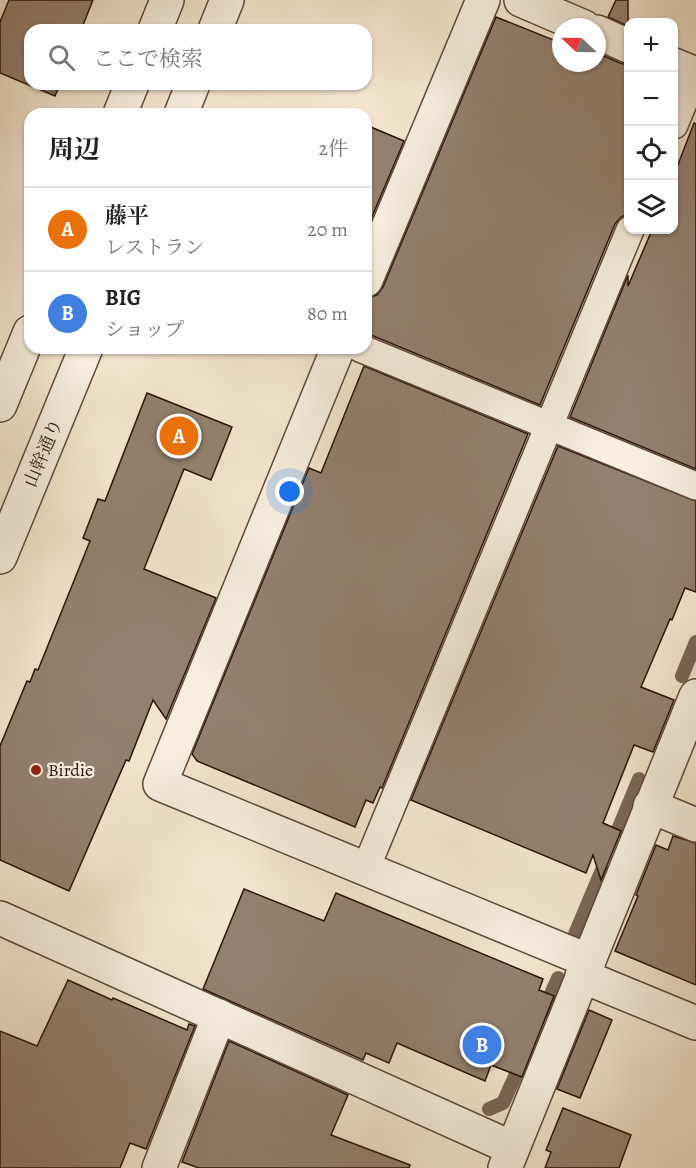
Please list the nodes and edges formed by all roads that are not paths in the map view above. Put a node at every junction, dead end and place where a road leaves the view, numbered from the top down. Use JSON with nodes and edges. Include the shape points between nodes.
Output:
{"nodes":[{"id":1,"x":167,"y":0,"type":"edge"},
{"id":2,"x":227,"y":0,"type":"edge"},
{"id":3,"x":483,"y":0,"type":"edge"},
{"id":4,"x":521,"y":0,"type":"edge"},
{"id":5,"x":563,"y":18,"type":"edge"},
{"id":6,"x":157,"y":24,"type":"edge"},
{"id":7,"x":217,"y":24,"type":"edge"},
{"id":8,"x":606,"y":36,"type":"edge"},
{"id":9,"x":624,"y":44,"type":"edge"},
{"id":10,"x":688,"y":71,"type":"edge"},
{"id":11,"x":130,"y":90,"type":"edge"},
{"id":12,"x":191,"y":90,"type":"edge"},
{"id":13,"x":122,"y":108,"type":"edge"},
{"id":14,"x":183,"y":108,"type":"edge"},
{"id":15,"x":678,"y":110,"type":"edge"},
{"id":16,"x":628,"y":234,"type":"edge"},
{"id":17,"x":372,"y":266,"type":"edge"},
{"id":18,"x":24,"y":347,"type":"edge"},
{"id":19,"x":372,"y":353,"type":"edge"},
{"id":20,"x":84,"y":354,"type":"edge"},
{"id":21,"x":336,"y":354,"type":"edge"},
{"id":22,"x":0,"y":405,"type":"edge"},
{"id":23,"x":550,"y":425,"type":"junction"},
{"id":24,"x":696,"y":486,"type":"edge"},
{"id":25,"x":0,"y":557,"type":"edge"},
{"id":26,"x":696,"y":696,"type":"edge"},
{"id":27,"x":650,"y":806,"type":"junction"},
{"id":28,"x":696,"y":825,"type":"edge"},
{"id":29,"x":366,"y":868,"type":"junction"},
{"id":30,"x":0,"y":918,"type":"edge"},
{"id":31,"x":586,"y":969,"type":"junction"},
{"id":32,"x":219,"y":1016,"type":"junction"},
{"id":33,"x":696,"y":1023,"type":"edge"},
{"id":34,"x":509,"y":1158,"type":"edge"},
{"id":35,"x":159,"y":1168,"type":"edge"}],
"edges":[{"from":1,"to":6,"type":"street"},
{"from":2,"to":7,"type":"street"},
{"from":3,"to":17,"type":"street"},
{"from":4,"to":5,"type":"street"},
{"from":8,"to":9,"type":"street"},
{"from":10,"to":15,"type":"lane"},
{"from":11,"to":13,"type":"street"},
{"from":12,"to":14,"type":"street"},
{"from":16,"to":23,"type":"lane"},
{"from":18,"to":22,"type":"street"},
{"from":19,"to":23,"type":"lane"},
{"from":20,"to":25,"type":"street","name":"山幹通り"},
{"from":21,"to":29,"type":"street","via":[[160,784]]},
{"from":23,"to":24,"type":"lane"},
{"from":23,"to":29,"type":"lane"},
{"from":26,"to":27,"type":"street"},
{"from":27,"to":28,"type":"street"},
{"from":27,"to":31,"type":"street"},
{"from":29,"to":31,"type":"street"},
{"from":30,"to":32,"type":"street"},
{"from":31,"to":33,"type":"street"},
{"from":31,"to":34,"type":"street"},
{"from":32,"to":34,"type":"street"},
{"from":32,"to":35,"type":"street"}]}
